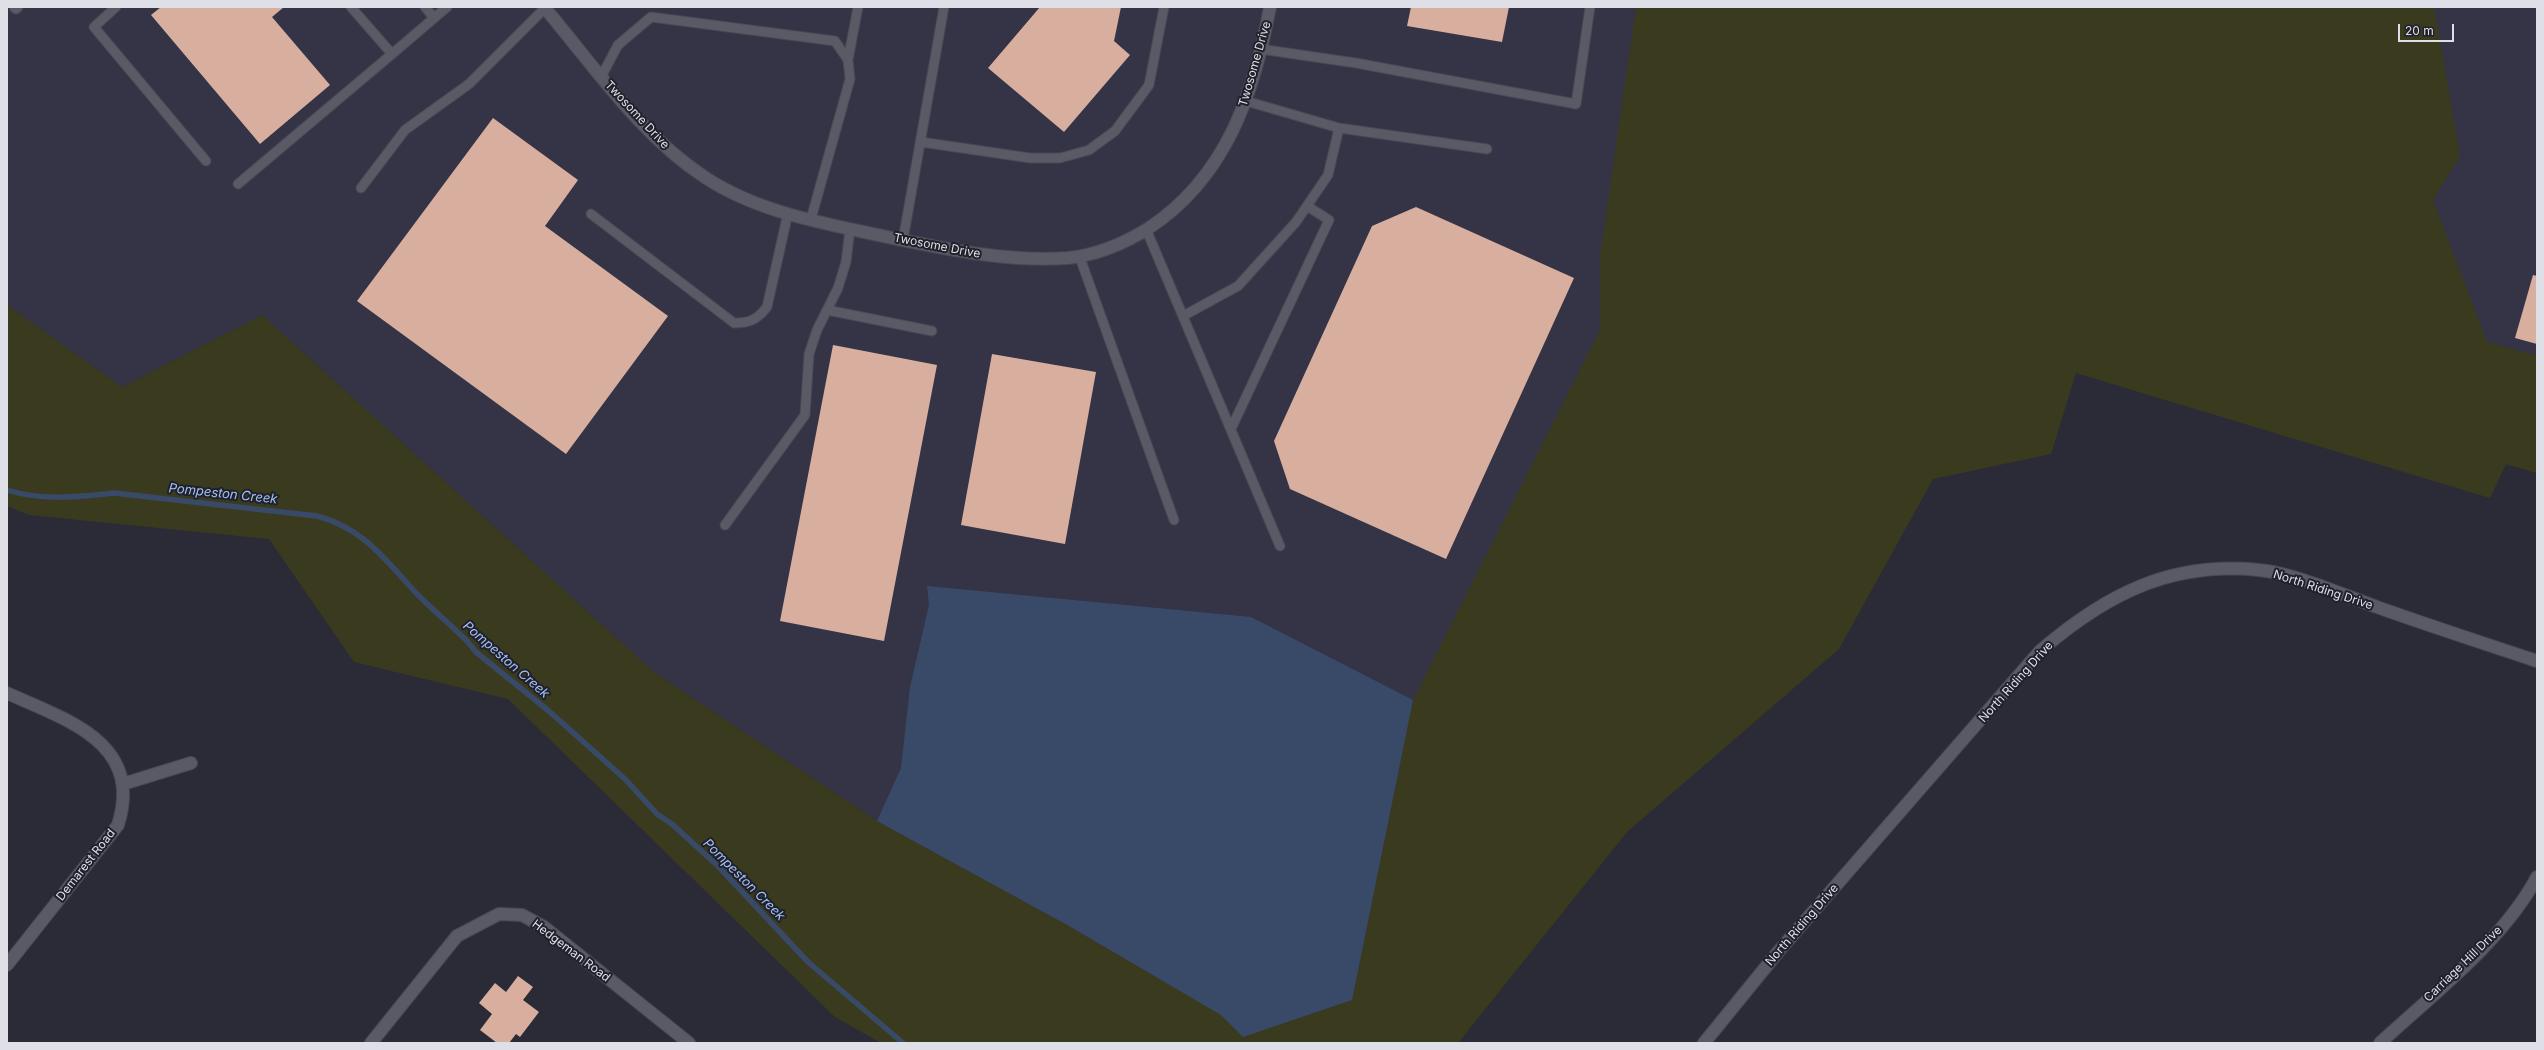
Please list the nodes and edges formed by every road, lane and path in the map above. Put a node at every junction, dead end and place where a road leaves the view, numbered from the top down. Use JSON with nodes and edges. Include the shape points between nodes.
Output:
{"nodes":[{"id":1,"x":14,"y":7,"type":"edge"},
{"id":2,"x":18,"y":7,"type":"edge"},
{"id":3,"x":116,"y":7,"type":"edge"},
{"id":4,"x":351,"y":7,"type":"edge"},
{"id":5,"x":425,"y":7,"type":"edge"},
{"id":6,"x":447,"y":7,"type":"edge"},
{"id":7,"x":858,"y":7,"type":"edge"},
{"id":8,"x":944,"y":7,"type":"edge"},
{"id":9,"x":1164,"y":7,"type":"edge"},
{"id":10,"x":1270,"y":7,"type":"edge"},
{"id":11,"x":1590,"y":7,"type":"edge"},
{"id":12,"x":545,"y":8,"type":"edge"},
{"id":13,"x":434,"y":18,"type":"junction"},
{"id":14,"x":1260,"y":49,"type":"junction"},
{"id":15,"x":392,"y":54,"type":"junction"},
{"id":16,"x":848,"y":60,"type":"junction"},
{"id":17,"x":601,"y":77,"type":"junction"},
{"id":18,"x":1246,"y":101,"type":"junction"},
{"id":19,"x":1339,"y":128,"type":"junction"},
{"id":20,"x":920,"y":142,"type":"junction"},
{"id":21,"x":1487,"y":149,"type":"dead end"},
{"id":22,"x":206,"y":161,"type":"dead end"},
{"id":23,"x":238,"y":184,"type":"dead end"},
{"id":24,"x":361,"y":188,"type":"dead end"},
{"id":25,"x":1307,"y":206,"type":"junction"},
{"id":26,"x":788,"y":213,"type":"junction"},
{"id":27,"x":591,"y":214,"type":"dead end"},
{"id":28,"x":811,"y":219,"type":"junction"},
{"id":29,"x":850,"y":229,"type":"junction"},
{"id":30,"x":1146,"y":229,"type":"junction"},
{"id":31,"x":903,"y":240,"type":"junction"},
{"id":32,"x":1080,"y":255,"type":"junction"},
{"id":33,"x":827,"y":310,"type":"junction"},
{"id":34,"x":1183,"y":316,"type":"junction"},
{"id":35,"x":932,"y":331,"type":"dead end"},
{"id":36,"x":1231,"y":429,"type":"junction"},
{"id":37,"x":1174,"y":520,"type":"dead end"},
{"id":38,"x":725,"y":525,"type":"dead end"},
{"id":39,"x":1280,"y":546,"type":"dead end"},
{"id":40,"x":2537,"y":661,"type":"edge"},
{"id":41,"x":7,"y":693,"type":"edge"},
{"id":42,"x":191,"y":763,"type":"dead end"},
{"id":43,"x":124,"y":784,"type":"junction"},
{"id":44,"x":2537,"y":877,"type":"edge"},
{"id":45,"x":7,"y":965,"type":"edge"},
{"id":46,"x":371,"y":1043,"type":"edge"},
{"id":47,"x":689,"y":1043,"type":"edge"},
{"id":48,"x":1704,"y":1043,"type":"edge"},
{"id":49,"x":2380,"y":1043,"type":"edge"}],
"edges":[{"from":1,"to":2,"type":"lane"},
{"from":3,"to":22,"type":"lane","via":[[94,28]]},
{"from":4,"to":15,"type":"lane"},
{"from":5,"to":13,"type":"lane"},
{"from":6,"to":13,"type":"lane"},
{"from":7,"to":16,"type":"lane"},
{"from":8,"to":20,"type":"lane"},
{"from":9,"to":20,"type":"lane","via":[[1149,84],[1115,131],[1089,150],[1060,158],[1030,158]]},
{"from":10,"to":14,"type":"street","name":"Twosome Drive"},
{"from":11,"to":14,"type":"lane","via":[[1576,104],[1356,63]]},
{"from":12,"to":17,"type":"street","name":"Twosome Drive"},
{"from":12,"to":24,"type":"lane","via":[[469,84],[405,130]]},
{"from":13,"to":15,"type":"lane"},
{"from":14,"to":18,"type":"street","name":"Twosome Drive"},
{"from":15,"to":23,"type":"lane"},
{"from":16,"to":17,"type":"lane","via":[[835,41],[651,17],[618,45]]},
{"from":16,"to":28,"type":"lane","via":[[850,80]]},
{"from":17,"to":26,"type":"street","name":"Twosome Drive","via":[[645,126],[674,154],[705,178],[738,196]]},
{"from":18,"to":19,"type":"lane"},
{"from":18,"to":30,"type":"street","name":"Twosome Drive","via":[[1231,136],[1195,190],[1164,218]]},
{"from":19,"to":21,"type":"lane"},
{"from":19,"to":25,"type":"lane","via":[[1328,175]]},
{"from":20,"to":31,"type":"lane"},
{"from":25,"to":34,"type":"lane","via":[[1296,222],[1238,286]]},
{"from":25,"to":36,"type":"lane","via":[[1329,220]]},
{"from":26,"to":27,"type":"lane","via":[[767,307],[760,317],[748,323],[734,323]]},
{"from":26,"to":28,"type":"street","name":"Twosome Drive"},
{"from":28,"to":29,"type":"street","name":"Twosome Drive"},
{"from":29,"to":31,"type":"street","name":"Twosome Drive"},
{"from":29,"to":33,"type":"lane","via":[[846,262],[838,288]]},
{"from":30,"to":32,"type":"street","name":"Twosome Drive","via":[[1105,250]]},
{"from":30,"to":34,"type":"lane"},
{"from":31,"to":32,"type":"street","name":"Twosome Drive","via":[[1000,257],[1036,259]]},
{"from":32,"to":37,"type":"lane"},
{"from":33,"to":35,"type":"lane"},
{"from":33,"to":38,"type":"lane","via":[[809,354],[805,415]]},
{"from":34,"to":36,"type":"lane"},
{"from":36,"to":39,"type":"lane"},
{"from":40,"to":48,"type":"street","name":"North Riding Drive","via":[[2307,582],[2259,570],[2194,570],[2139,585],[2107,601],[2071,625],[2040,651],[1778,952]]},
{"from":41,"to":43,"type":"street","name":"Demarest Road","via":[[81,727],[95,737],[114,759]]},
{"from":42,"to":43,"type":"street"},
{"from":43,"to":45,"type":"street","name":"Demarest Road","via":[[124,806],[118,824]]},
{"from":44,"to":49,"type":"street","name":"Carriage Hill Drive","via":[[2510,918],[2486,945]]},
{"from":46,"to":47,"type":"street","name":"Hedgeman Road","via":[[457,936],[499,914],[522,915],[544,927]]}]}
